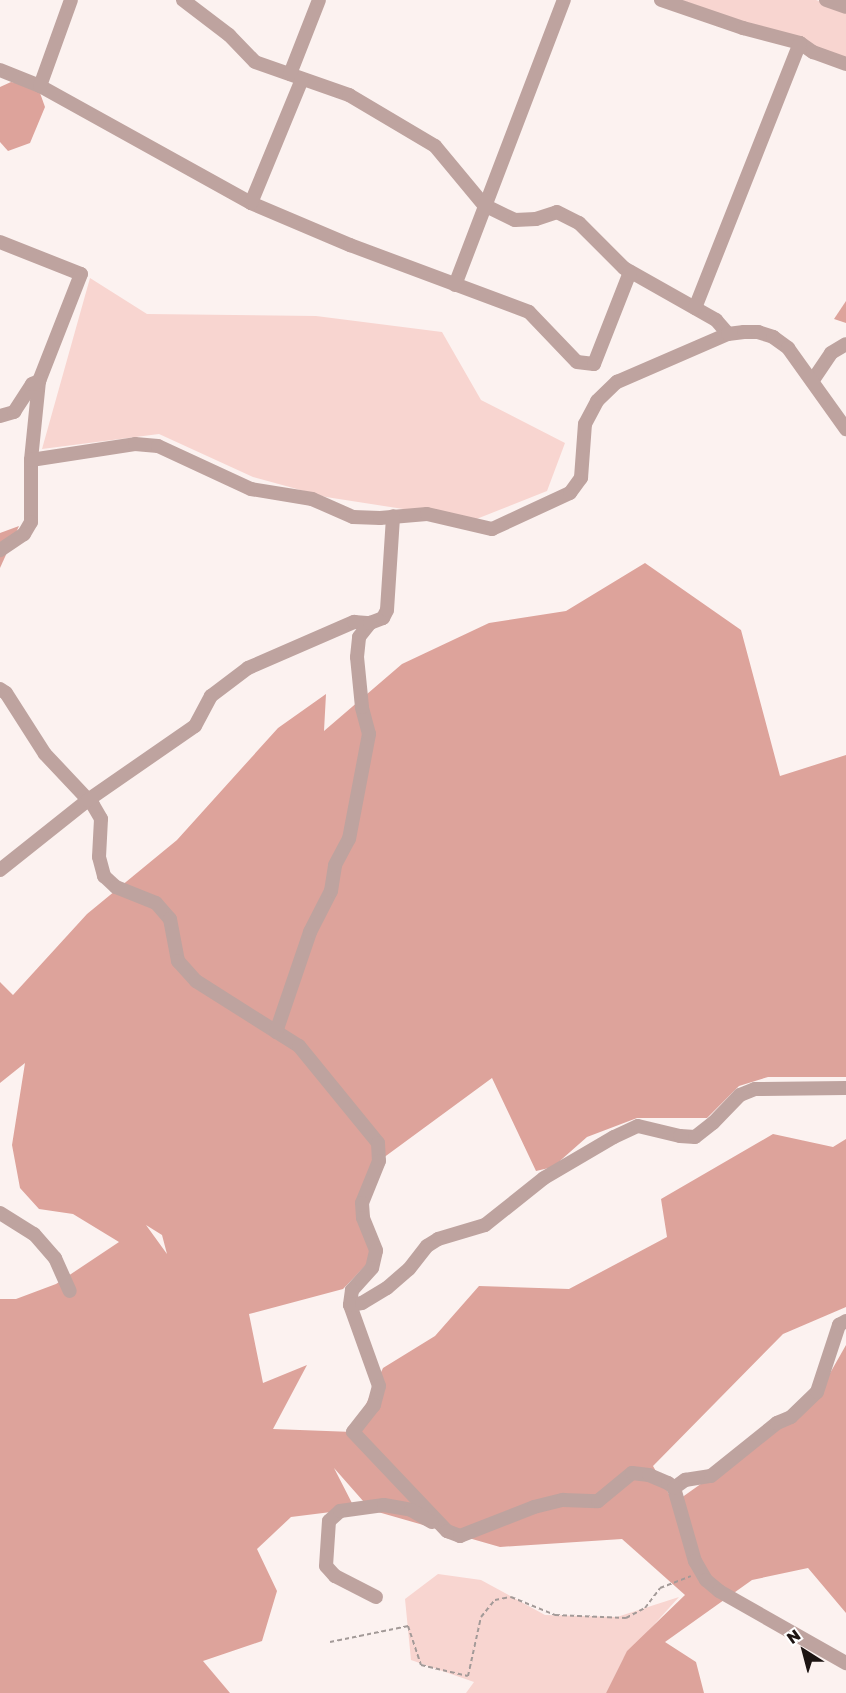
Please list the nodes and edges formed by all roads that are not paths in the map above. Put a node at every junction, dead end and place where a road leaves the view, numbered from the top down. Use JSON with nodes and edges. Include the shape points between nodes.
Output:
{"nodes":[{"id":1,"x":71,"y":0,"type":"edge"},
{"id":2,"x":183,"y":0,"type":"edge"},
{"id":3,"x":319,"y":0,"type":"edge"},
{"id":4,"x":564,"y":0,"type":"edge"},
{"id":5,"x":661,"y":0,"type":"edge"},
{"id":6,"x":826,"y":0,"type":"edge"},
{"id":7,"x":846,"y":7,"type":"edge"},
{"id":8,"x":800,"y":43,"type":"junction"},
{"id":9,"x":846,"y":64,"type":"edge"},
{"id":10,"x":0,"y":70,"type":"edge"},
{"id":11,"x":296,"y":77,"type":"junction"},
{"id":12,"x":40,"y":86,"type":"junction"},
{"id":13,"x":251,"y":203,"type":"junction"},
{"id":14,"x":484,"y":205,"type":"junction"},
{"id":15,"x":0,"y":242,"type":"edge"},
{"id":16,"x":630,"y":272,"type":"junction"},
{"id":17,"x":455,"y":285,"type":"junction"},
{"id":18,"x":695,"y":308,"type":"junction"},
{"id":19,"x":728,"y":334,"type":"junction"},
{"id":20,"x":846,"y":344,"type":"edge"},
{"id":21,"x":813,"y":380,"type":"junction"},
{"id":22,"x":39,"y":381,"type":"junction"},
{"id":23,"x":0,"y":416,"type":"edge"},
{"id":24,"x":846,"y":429,"type":"edge"},
{"id":25,"x":31,"y":460,"type":"junction"},
{"id":26,"x":393,"y":516,"type":"junction"},
{"id":27,"x":0,"y":550,"type":"edge"},
{"id":28,"x":370,"y":623,"type":"junction"},
{"id":29,"x":0,"y":689,"type":"edge"},
{"id":30,"x":88,"y":800,"type":"junction"},
{"id":31,"x":0,"y":870,"type":"edge"},
{"id":32,"x":276,"y":1032,"type":"junction"},
{"id":33,"x":846,"y":1088,"type":"edge"},
{"id":34,"x":0,"y":1213,"type":"edge"},
{"id":35,"x":70,"y":1292,"type":"dead end"},
{"id":36,"x":350,"y":1305,"type":"junction"},
{"id":37,"x":846,"y":1321,"type":"edge"},
{"id":38,"x":674,"y":1488,"type":"junction"},
{"id":39,"x":447,"y":1531,"type":"junction"},
{"id":40,"x":376,"y":1597,"type":"dead end"},
{"id":41,"x":846,"y":1663,"type":"edge"}],
"edges":[{"from":1,"to":12,"type":"street"},
{"from":2,"to":11,"type":"street","via":[[229,35],[255,62]]},
{"from":3,"to":11,"type":"street"},
{"from":4,"to":14,"type":"street"},
{"from":5,"to":8,"type":"street"},
{"from":6,"to":7,"type":"street"},
{"from":8,"to":9,"type":"street"},
{"from":8,"to":18,"type":"street"},
{"from":10,"to":12,"type":"street"},
{"from":11,"to":13,"type":"street"},
{"from":11,"to":14,"type":"street","via":[[349,95],[435,147]]},
{"from":12,"to":13,"type":"street"},
{"from":13,"to":17,"type":"street"},
{"from":14,"to":16,"type":"street","via":[[515,220],[557,212],[579,223]]},
{"from":14,"to":17,"type":"street"},
{"from":15,"to":22,"type":"street","via":[[81,274]]},
{"from":16,"to":17,"type":"street","via":[[594,364],[577,362],[529,312]]},
{"from":16,"to":18,"type":"street"},
{"from":18,"to":19,"type":"street","via":[[716,320]]},
{"from":19,"to":21,"type":"street","via":[[758,332],[773,337],[788,348]]},
{"from":19,"to":26,"type":"street","via":[[617,382],[597,401],[585,424],[581,478],[570,493],[492,529],[428,514]]},
{"from":20,"to":21,"type":"street","via":[[831,353]]},
{"from":21,"to":24,"type":"street"},
{"from":22,"to":23,"type":"street","via":[[32,384],[14,412]]},
{"from":22,"to":25,"type":"street"},
{"from":25,"to":26,"type":"street","via":[[135,444],[158,446],[251,489],[312,499],[353,517]]},
{"from":25,"to":27,"type":"street","via":[[31,522],[24,534]]},
{"from":26,"to":28,"type":"street","via":[[387,610],[383,618]]},
{"from":28,"to":30,"type":"street","via":[[354,622],[248,668],[211,696],[195,726]]},
{"from":28,"to":32,"type":"street","via":[[359,637],[357,657],[369,734],[349,839],[335,864],[331,891],[310,932]]},
{"from":29,"to":30,"type":"street","via":[[45,754]]},
{"from":30,"to":31,"type":"street"},
{"from":30,"to":32,"type":"street","via":[[101,819],[99,857],[104,876],[116,887],[156,903],[170,919],[178,961],[196,981]]},
{"from":32,"to":36,"type":"street","via":[[299,1046],[378,1143],[379,1161],[362,1203],[363,1218],[376,1251],[372,1268],[352,1290]]},
{"from":33,"to":36,"type":"street","via":[[755,1089],[740,1095],[695,1137],[639,1126],[544,1178],[485,1225],[438,1239],[387,1288],[362,1304]]},
{"from":34,"to":35,"type":"street","via":[[34,1234],[55,1258]]},
{"from":36,"to":39,"type":"street","via":[[379,1386],[374,1405],[353,1432]]},
{"from":37,"to":38,"type":"street","via":[[839,1325],[817,1392],[791,1417],[777,1423],[711,1476],[685,1480]]},
{"from":38,"to":39,"type":"street","via":[[649,1475],[632,1473],[598,1501],[563,1500],[460,1536]]},
{"from":38,"to":41,"type":"street","via":[[695,1562],[706,1580]]},
{"from":39,"to":40,"type":"street","via":[[411,1510],[384,1504],[340,1511],[328,1521],[326,1566],[334,1576]]}]}
